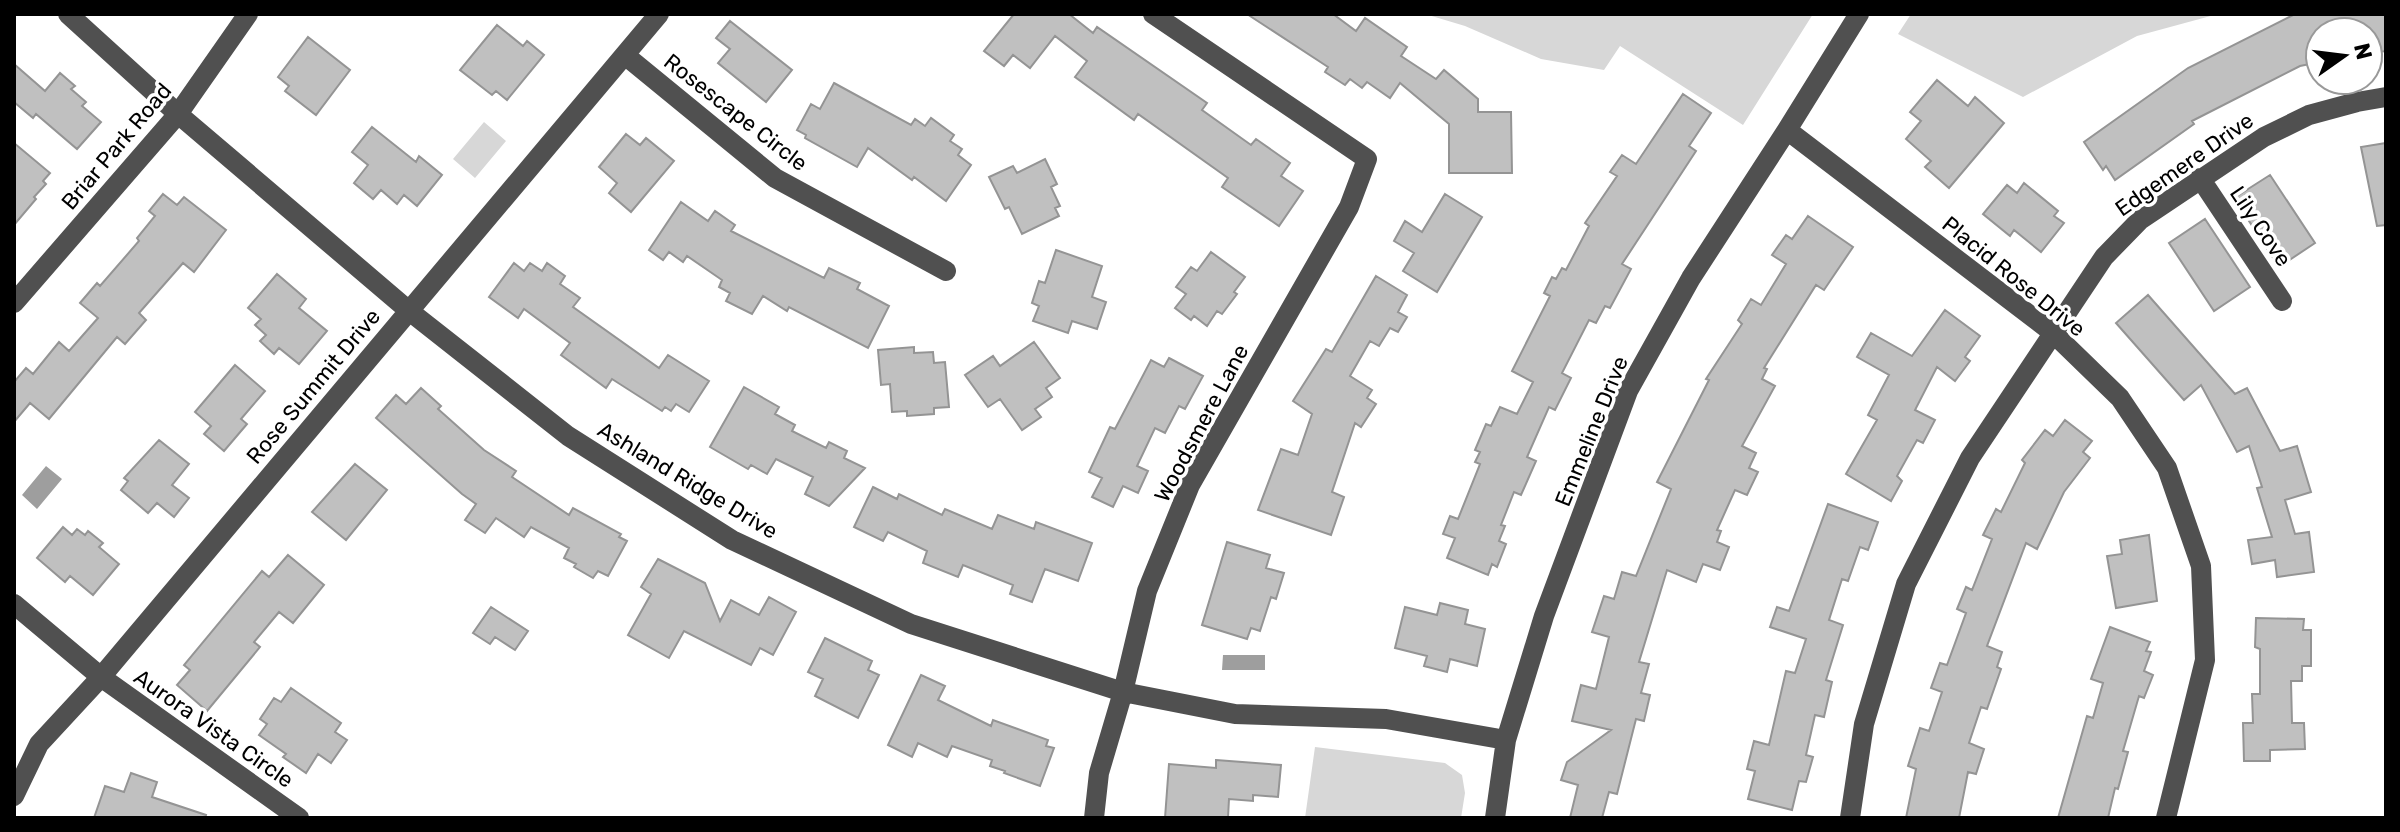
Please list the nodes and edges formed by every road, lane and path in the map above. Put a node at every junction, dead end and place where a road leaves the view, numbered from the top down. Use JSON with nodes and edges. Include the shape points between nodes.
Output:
{"nodes":[{"id":1,"x":68,"y":14,"type":"edge"},
{"id":2,"x":248,"y":14,"type":"edge"},
{"id":3,"x":659,"y":14,"type":"edge"},
{"id":4,"x":1153,"y":14,"type":"edge"},
{"id":5,"x":1859,"y":14,"type":"edge"},
{"id":6,"x":626,"y":56,"type":"junction"},
{"id":7,"x":2386,"y":97,"type":"edge"},
{"id":8,"x":178,"y":114,"type":"junction"},
{"id":9,"x":1787,"y":130,"type":"junction"},
{"id":10,"x":2200,"y":178,"type":"junction"},
{"id":11,"x":946,"y":271,"type":"dead end"},
{"id":12,"x":2282,"y":301,"type":"dead end"},
{"id":13,"x":14,"y":303,"type":"edge"},
{"id":14,"x":408,"y":310,"type":"junction"},
{"id":15,"x":2052,"y":332,"type":"junction"},
{"id":16,"x":14,"y":604,"type":"edge"},
{"id":17,"x":101,"y":677,"type":"junction"},
{"id":18,"x":1123,"y":692,"type":"junction"},
{"id":19,"x":1506,"y":740,"type":"junction"},
{"id":20,"x":14,"y":796,"type":"edge"},
{"id":21,"x":299,"y":818,"type":"edge"},
{"id":22,"x":1094,"y":818,"type":"edge"},
{"id":23,"x":1495,"y":818,"type":"edge"},
{"id":24,"x":1850,"y":818,"type":"edge"},
{"id":25,"x":2166,"y":818,"type":"edge"}],
"edges":[{"from":1,"to":8,"type":"street","name":"Ashland Ridge Drive"},
{"from":2,"to":8,"type":"street","name":"Briar Park Road"},
{"from":3,"to":6,"type":"street","name":"Rose Summit Drive"},
{"from":4,"to":18,"type":"street","name":"Woodsmere Lane","via":[[1367,159],[1349,207],[1190,485],[1147,591]]},
{"from":5,"to":9,"type":"street","name":"Emmeline Drive"},
{"from":6,"to":11,"type":"street","name":"Rosescape Circle","via":[[775,178]]},
{"from":6,"to":14,"type":"street","name":"Rose Summit Drive"},
{"from":7,"to":10,"type":"street","name":"Edgemere Drive","via":[[2286,125]]},
{"from":8,"to":13,"type":"street","name":"Briar Park Road"},
{"from":8,"to":14,"type":"street","name":"Ashland Ridge Drive"},
{"from":9,"to":15,"type":"street","name":"Placid Rose Drive"},
{"from":9,"to":19,"type":"street","name":"Emmeline Drive","via":[[1691,278],[1628,391],[1544,616]]},
{"from":10,"to":12,"type":"street","name":"Lily Cove"},
{"from":10,"to":15,"type":"street","name":"Edgemere Drive","via":[[2115,244]]},
{"from":14,"to":17,"type":"street","name":"Rose Summit Drive"},
{"from":14,"to":18,"type":"street","name":"Ashland Ridge Drive","via":[[568,436],[732,540],[911,624]]},
{"from":15,"to":24,"type":"street","name":"Edgemere Drive","via":[[1970,458],[1906,584],[1864,724]]},
{"from":15,"to":25,"type":"street","name":"Placid Rose Drive","via":[[2120,398],[2167,468],[2201,566],[2205,660]]},
{"from":16,"to":17,"type":"street","name":"Aurora Vista Circle"},
{"from":17,"to":20,"type":"street","name":"Rose Summit Drive","via":[[39,744]]},
{"from":17,"to":21,"type":"street","name":"Aurora Vista Circle"},
{"from":18,"to":19,"type":"street","name":"Ashland Ridge Drive","via":[[1235,714],[1386,719]]},
{"from":18,"to":22,"type":"street","name":"Woodsmere Lane","via":[[1099,773]]},
{"from":19,"to":23,"type":"street","name":"Emmeline Drive"}]}
